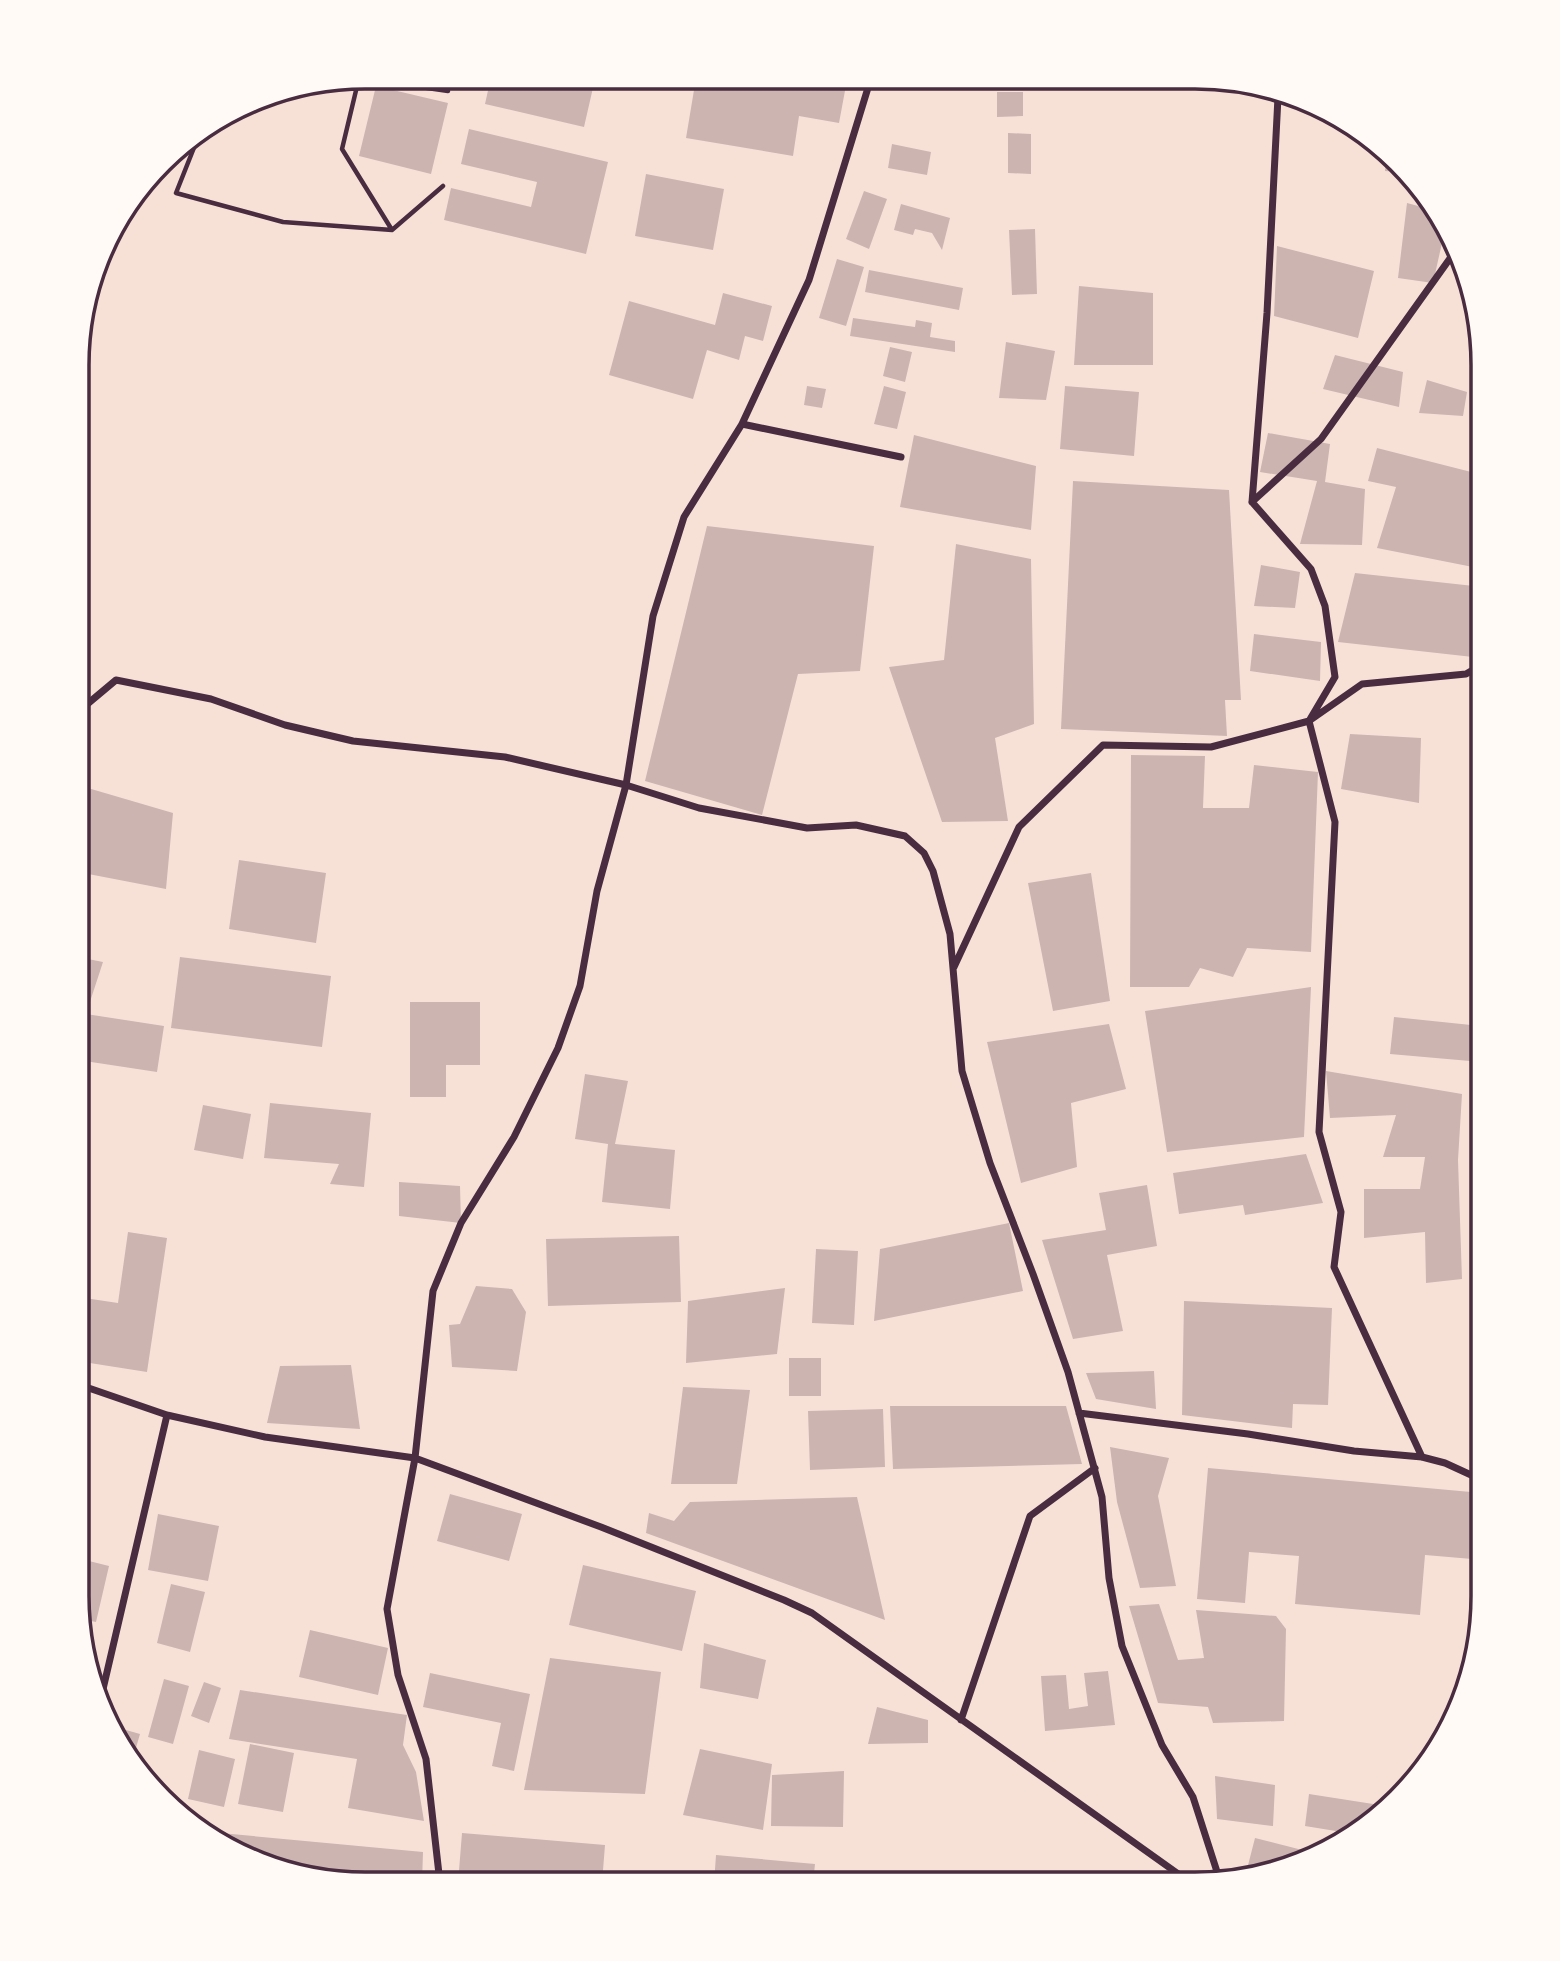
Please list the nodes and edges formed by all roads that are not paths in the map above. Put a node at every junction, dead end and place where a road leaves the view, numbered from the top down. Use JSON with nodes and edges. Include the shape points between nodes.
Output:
{"nodes":[{"id":1,"x":868,"y":89,"type":"edge"},
{"id":2,"x":1278,"y":102,"type":"edge"},
{"id":3,"x":1450,"y":259,"type":"edge"},
{"id":4,"x":742,"y":424,"type":"junction"},
{"id":5,"x":901,"y":457,"type":"dead end"},
{"id":6,"x":1252,"y":502,"type":"junction"},
{"id":7,"x":1471,"y":671,"type":"edge"},
{"id":8,"x":89,"y":703,"type":"edge"},
{"id":9,"x":1309,"y":721,"type":"junction"},
{"id":10,"x":626,"y":785,"type":"junction"},
{"id":11,"x":953,"y":968,"type":"junction"},
{"id":12,"x":89,"y":1388,"type":"edge"},
{"id":13,"x":1079,"y":1413,"type":"junction"},
{"id":14,"x":167,"y":1415,"type":"junction"},
{"id":15,"x":1422,"y":1457,"type":"junction"},
{"id":16,"x":415,"y":1458,"type":"junction"},
{"id":17,"x":1095,"y":1468,"type":"junction"},
{"id":18,"x":1471,"y":1475,"type":"edge"},
{"id":19,"x":104,"y":1684,"type":"edge"},
{"id":20,"x":961,"y":1720,"type":"junction"},
{"id":21,"x":1217,"y":1871,"type":"edge"},
{"id":22,"x":439,"y":1872,"type":"edge"},
{"id":23,"x":1175,"y":1872,"type":"edge"}],
"edges":[{"from":1,"to":4,"type":"street","via":[[809,280]]},
{"from":2,"to":6,"type":"street"},
{"from":3,"to":6,"type":"street","via":[[1321,439]]},
{"from":4,"to":5,"type":"street"},
{"from":4,"to":10,"type":"street","via":[[684,517],[653,615]]},
{"from":6,"to":9,"type":"street","via":[[1311,569],[1325,606],[1335,677]]},
{"from":7,"to":9,"type":"street","via":[[1362,684]]},
{"from":8,"to":10,"type":"street","via":[[116,680],[211,699],[285,725],[353,741],[505,757]]},
{"from":9,"to":11,"type":"street","via":[[1211,747],[1103,745],[1019,827]]},
{"from":9,"to":15,"type":"street","via":[[1335,822],[1319,1132],[1341,1212],[1334,1267]]},
{"from":10,"to":11,"type":"street","via":[[699,808],[807,828],[856,825],[905,836],[924,853],[933,871],[950,934]]},
{"from":10,"to":16,"type":"street","via":[[597,891],[580,986],[558,1048],[514,1137],[461,1223],[433,1291]]},
{"from":11,"to":13,"type":"street","via":[[962,1071]]},
{"from":12,"to":14,"type":"street"},
{"from":13,"to":15,"type":"street"},
{"from":13,"to":17,"type":"street"},
{"from":14,"to":16,"type":"street","via":[[265,1437]]},
{"from":14,"to":19,"type":"street"},
{"from":15,"to":18,"type":"street"},
{"from":16,"to":20,"type":"street","via":[[812,1613]]},
{"from":16,"to":22,"type":"street","via":[[387,1609],[398,1675],[426,1759]]},
{"from":17,"to":20,"type":"street","via":[[1030,1516]]},
{"from":17,"to":21,"type":"street","via":[[1122,1646],[1162,1745],[1192,1797]]},
{"from":20,"to":23,"type":"street"}]}
